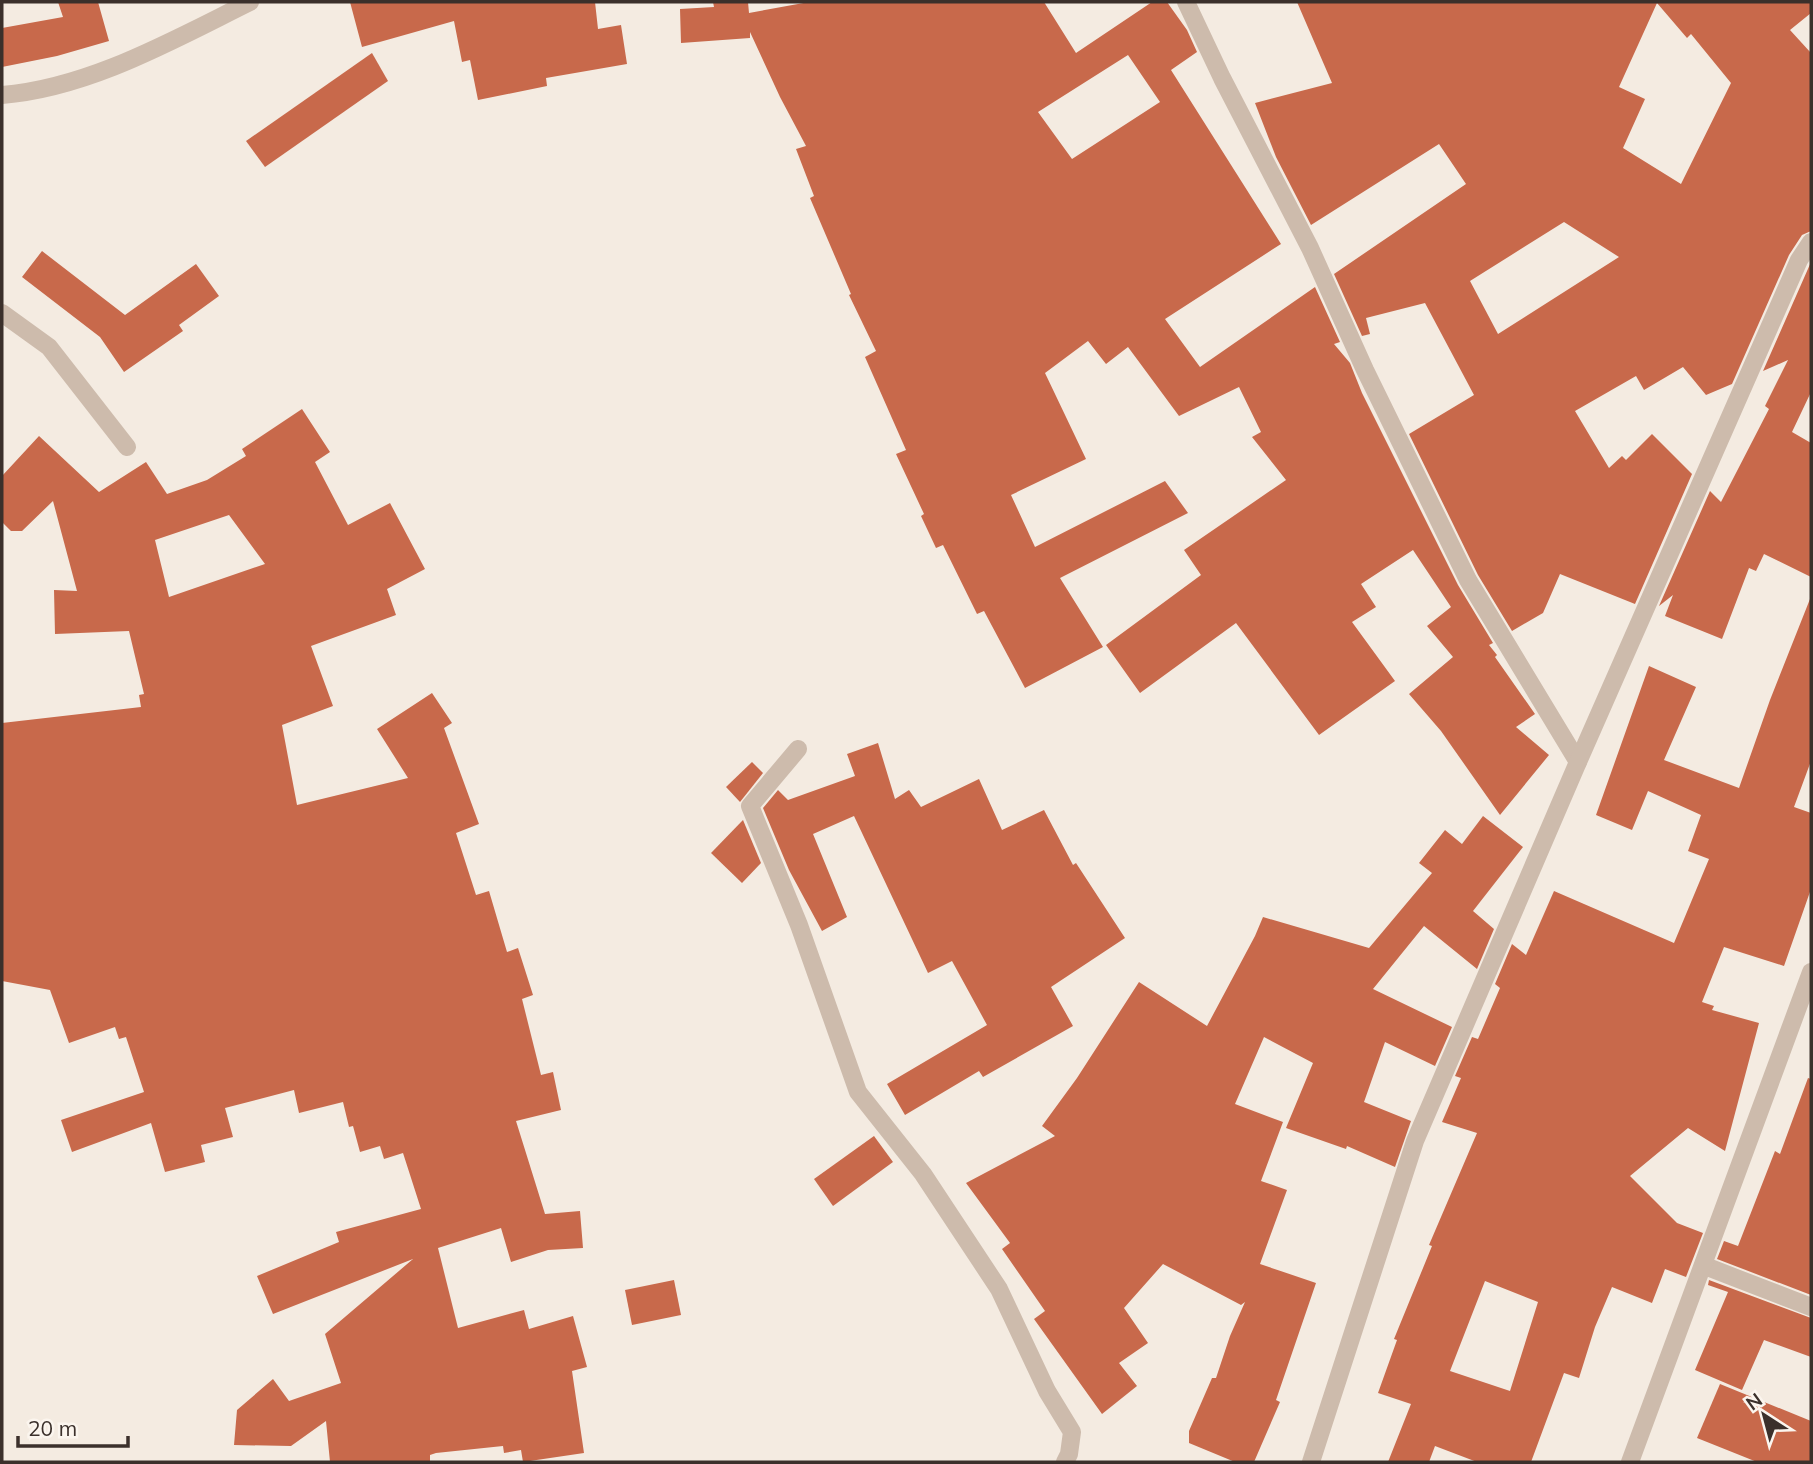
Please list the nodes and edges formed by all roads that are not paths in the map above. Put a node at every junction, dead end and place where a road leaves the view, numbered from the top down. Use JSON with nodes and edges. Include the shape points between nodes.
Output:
{"nodes":[{"id":1,"x":250,"y":2,"type":"edge"},
{"id":2,"x":1186,"y":2,"type":"edge"},
{"id":3,"x":2,"y":95,"type":"edge"},
{"id":4,"x":1811,"y":242,"type":"edge"},
{"id":5,"x":2,"y":313,"type":"edge"},
{"id":6,"x":127,"y":447,"type":"dead end"},
{"id":7,"x":798,"y":748,"type":"dead end"},
{"id":8,"x":1578,"y":762,"type":"junction"},
{"id":9,"x":1811,"y":972,"type":"edge"},
{"id":10,"x":1705,"y":1266,"type":"junction"},
{"id":11,"x":1811,"y":1307,"type":"edge"},
{"id":12,"x":1065,"y":1462,"type":"edge"},
{"id":13,"x":1311,"y":1462,"type":"edge"},
{"id":14,"x":1630,"y":1462,"type":"edge"}],
"edges":[{"from":1,"to":3,"type":"street","via":[[134,59],[33,92]]},
{"from":2,"to":8,"type":"street","via":[[1310,248],[1468,580]]},
{"from":4,"to":8,"type":"street","via":[[1799,260]]},
{"from":5,"to":6,"type":"street","via":[[49,347]]},
{"from":7,"to":12,"type":"street","via":[[750,806],[799,925],[858,1092],[923,1174],[999,1289],[1047,1391],[1072,1432]]},
{"from":8,"to":13,"type":"street","via":[[1415,1141]]},
{"from":9,"to":10,"type":"street"},
{"from":10,"to":11,"type":"street"},
{"from":10,"to":14,"type":"street"}]}
